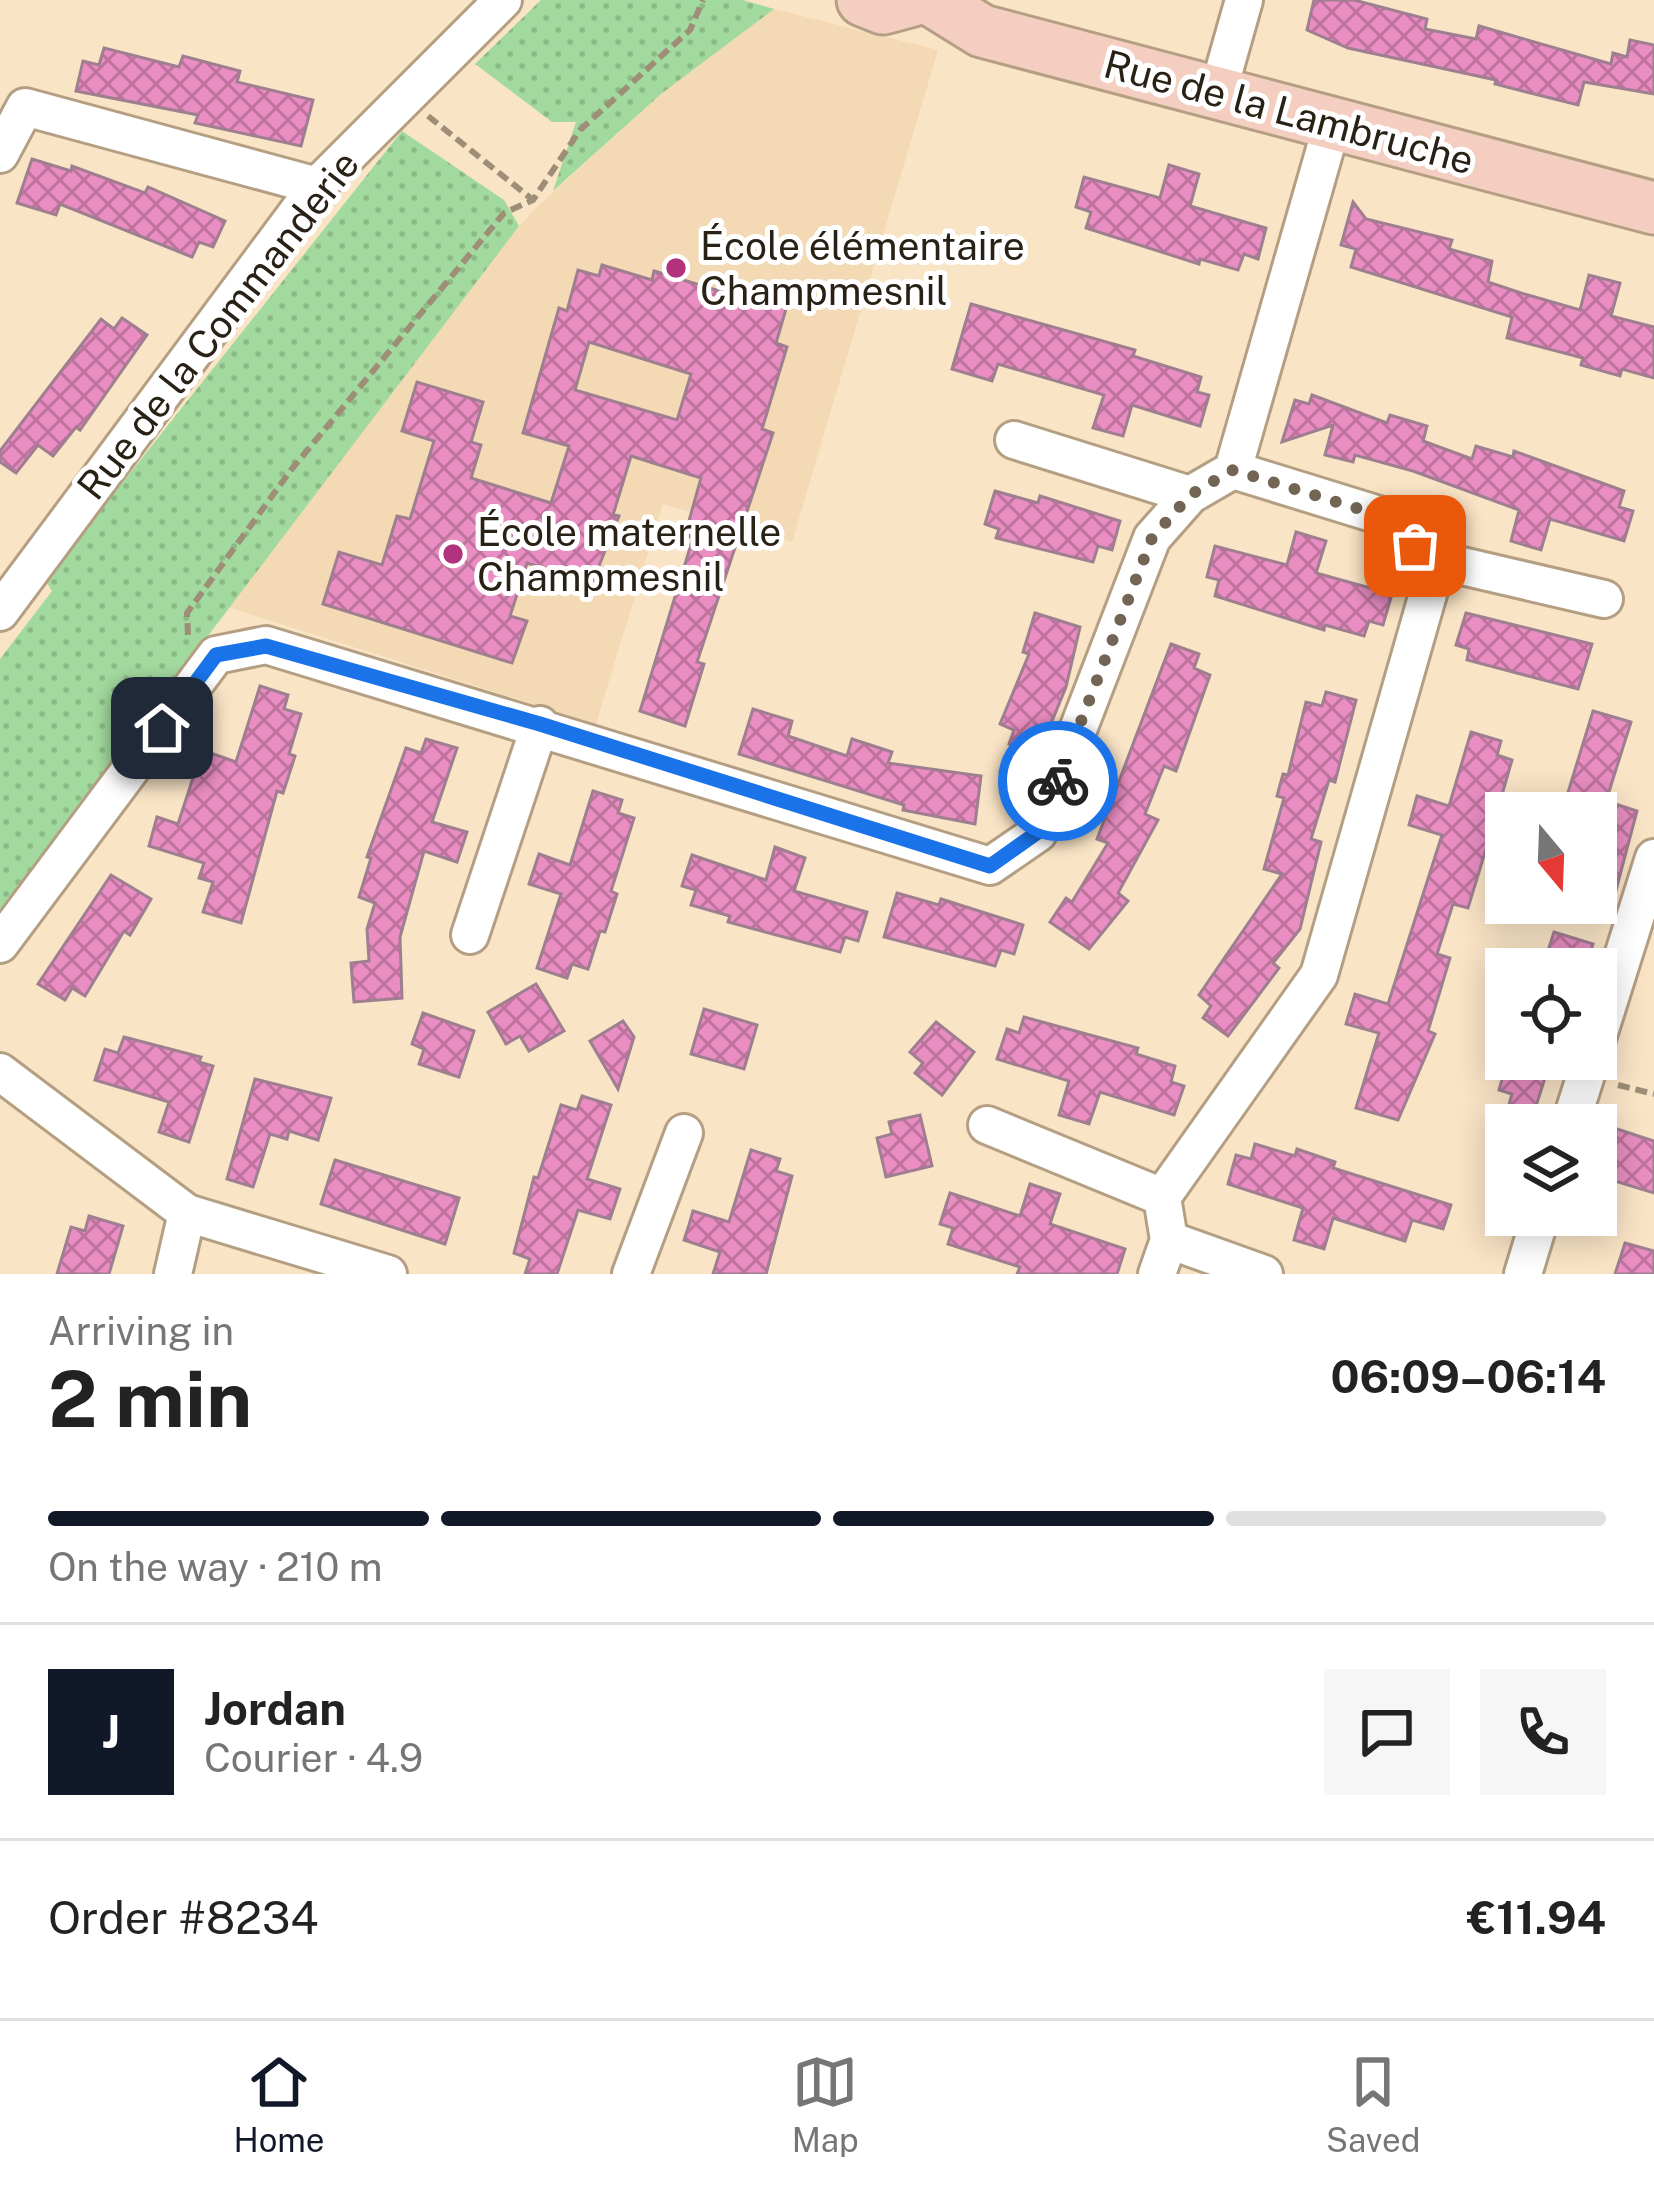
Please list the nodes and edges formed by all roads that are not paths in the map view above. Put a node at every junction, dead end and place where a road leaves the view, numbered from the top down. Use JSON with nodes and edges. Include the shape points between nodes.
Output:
{"nodes":[{"id":1,"x":503,"y":0,"type":"edge"},
{"id":2,"x":863,"y":0,"type":"edge"},
{"id":3,"x":914,"y":0,"type":"edge"},
{"id":4,"x":932,"y":0,"type":"edge"},
{"id":5,"x":1244,"y":0,"type":"edge"},
{"id":6,"x":1218,"y":92,"type":"junction"},
{"id":7,"x":1332,"y":125,"type":"junction"},
{"id":8,"x":0,"y":154,"type":"edge"},
{"id":9,"x":317,"y":186,"type":"junction"},
{"id":10,"x":1654,"y":208,"type":"edge"},
{"id":11,"x":1014,"y":440,"type":"dead end"},
{"id":12,"x":1233,"y":470,"type":"junction"},
{"id":13,"x":1190,"y":495,"type":"junction"},
{"id":14,"x":1435,"y":573,"type":"junction"},
{"id":15,"x":1604,"y":599,"type":"dead end"},
{"id":16,"x":0,"y":612,"type":"edge"},
{"id":17,"x":540,"y":724,"type":"junction"},
{"id":18,"x":1654,"y":858,"type":"edge"},
{"id":19,"x":470,"y":935,"type":"dead end"},
{"id":20,"x":0,"y":944,"type":"edge"},
{"id":21,"x":1617,"y":975,"type":"edge"},
{"id":22,"x":0,"y":1072,"type":"edge"},
{"id":23,"x":986,"y":1125,"type":"dead end"},
{"id":24,"x":684,"y":1133,"type":"dead end"},
{"id":25,"x":1162,"y":1197,"type":"junction"},
{"id":26,"x":187,"y":1213,"type":"junction"},
{"id":27,"x":1535,"y":1236,"type":"edge"},
{"id":28,"x":1163,"y":1257,"type":"edge"},
{"id":29,"x":173,"y":1274,"type":"edge"},
{"id":30,"x":388,"y":1274,"type":"edge"},
{"id":31,"x":631,"y":1274,"type":"edge"},
{"id":32,"x":1264,"y":1274,"type":"edge"},
{"id":33,"x":1523,"y":1274,"type":"edge"}],
"edges":[{"from":1,"to":9,"type":"street","name":"Rue de la Commanderie"},
{"from":2,"to":3,"type":"street","via":[[883,8]]},
{"from":4,"to":6,"type":"street","name":"Rue de la Lambruche","via":[[982,31]]},
{"from":5,"to":6,"type":"street"},
{"from":6,"to":7,"type":"street","name":"Rue de la Lambruche"},
{"from":7,"to":10,"type":"street","name":"Rue de la Lambruche"},
{"from":7,"to":12,"type":"street"},
{"from":8,"to":9,"type":"street","via":[[25,106]]},
{"from":9,"to":16,"type":"street","name":"Rue de la Commanderie"},
{"from":11,"to":13,"type":"street"},
{"from":12,"to":13,"type":"street"},
{"from":12,"to":14,"type":"street","via":[[1395,520]]},
{"from":13,"to":17,"type":"street","via":[[1152,538],[1038,832],[990,866]]},
{"from":14,"to":15,"type":"street","via":[[1462,566]]},
{"from":14,"to":25,"type":"street","via":[[1319,975]]},
{"from":17,"to":19,"type":"street"},
{"from":17,"to":20,"type":"street","via":[[266,646],[216,655]]},
{"from":18,"to":21,"type":"street"},
{"from":22,"to":26,"type":"street"},
{"from":23,"to":25,"type":"street"},
{"from":24,"to":31,"type":"street"},
{"from":25,"to":28,"type":"street"},
{"from":26,"to":29,"type":"street"},
{"from":26,"to":30,"type":"street"},
{"from":27,"to":33,"type":"street"},
{"from":28,"to":32,"type":"street"}]}
